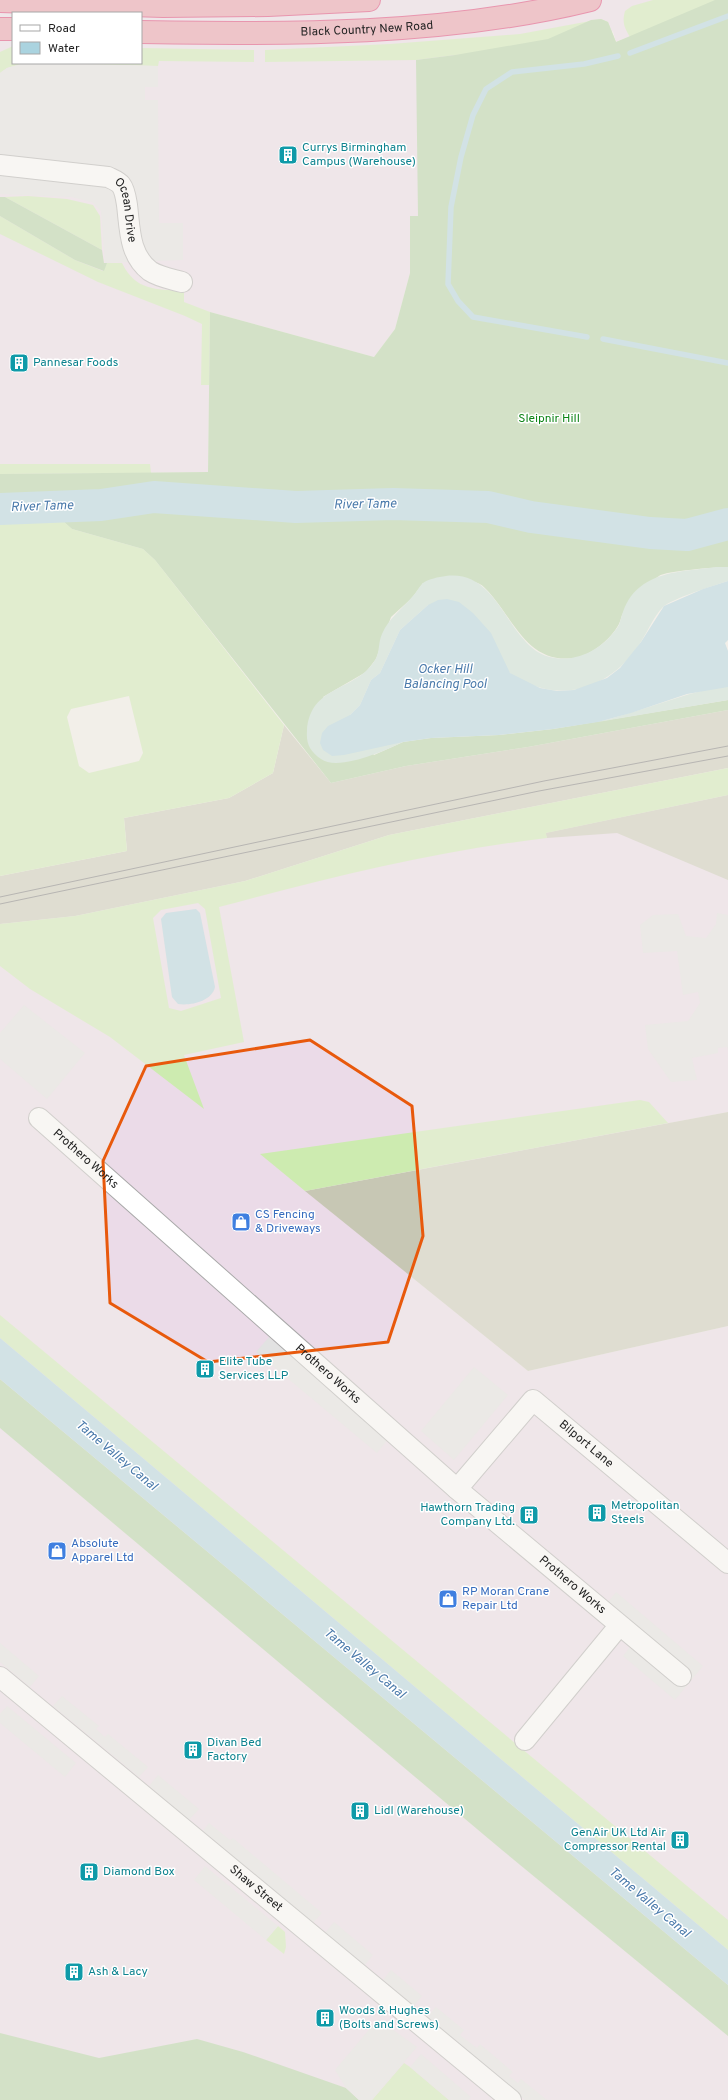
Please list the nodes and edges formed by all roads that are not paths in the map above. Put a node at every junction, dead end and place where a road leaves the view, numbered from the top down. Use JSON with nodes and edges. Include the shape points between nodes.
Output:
{"nodes":[{"id":1,"x":0,"y":0,"type":"edge"},
{"id":2,"x":369,"y":0,"type":"edge"},
{"id":3,"x":590,"y":0,"type":"edge"},
{"id":4,"x":0,"y":29,"type":"edge"},
{"id":5,"x":12,"y":30,"type":"edge"},
{"id":6,"x":12,"y":30,"type":"edge"},
{"id":7,"x":142,"y":32,"type":"edge"},
{"id":8,"x":0,"y":35,"type":"edge"},
{"id":9,"x":0,"y":165,"type":"edge"},
{"id":10,"x":182,"y":282,"type":"dead end"},
{"id":11,"x":39,"y":1118,"type":"dead end"},
{"id":12,"x":457,"y":1489,"type":"junction"},
{"id":13,"x":728,"y":1563,"type":"edge"},
{"id":14,"x":619,"y":1626,"type":"junction"},
{"id":15,"x":680,"y":1676,"type":"dead end"},
{"id":16,"x":0,"y":1678,"type":"edge"},
{"id":17,"x":525,"y":1740,"type":"dead end"},
{"id":18,"x":511,"y":2100,"type":"edge"}],
"edges":[{"from":1,"to":2,"type":"highway","via":[[170,6]]},
{"from":3,"to":7,"type":"highway","name":"Black Country New Road","via":[[488,19],[420,26],[336,30]]},
{"from":4,"to":5,"type":"highway"},
{"from":6,"to":8,"type":"street"},
{"from":9,"to":10,"type":"street","name":"Ocean Drive","via":[[108,177],[115,180],[122,185],[126,197],[135,254],[150,271]]},
{"from":11,"to":12,"type":"street","name":"Prothero Works"},
{"from":12,"to":13,"type":"street","name":"Bilport Lane","via":[[533,1400]]},
{"from":12,"to":14,"type":"street","name":"Prothero Works"},
{"from":14,"to":15,"type":"street","name":"Prothero Works"},
{"from":14,"to":17,"type":"street"},
{"from":16,"to":18,"type":"street","name":"Shaw Street"}]}
